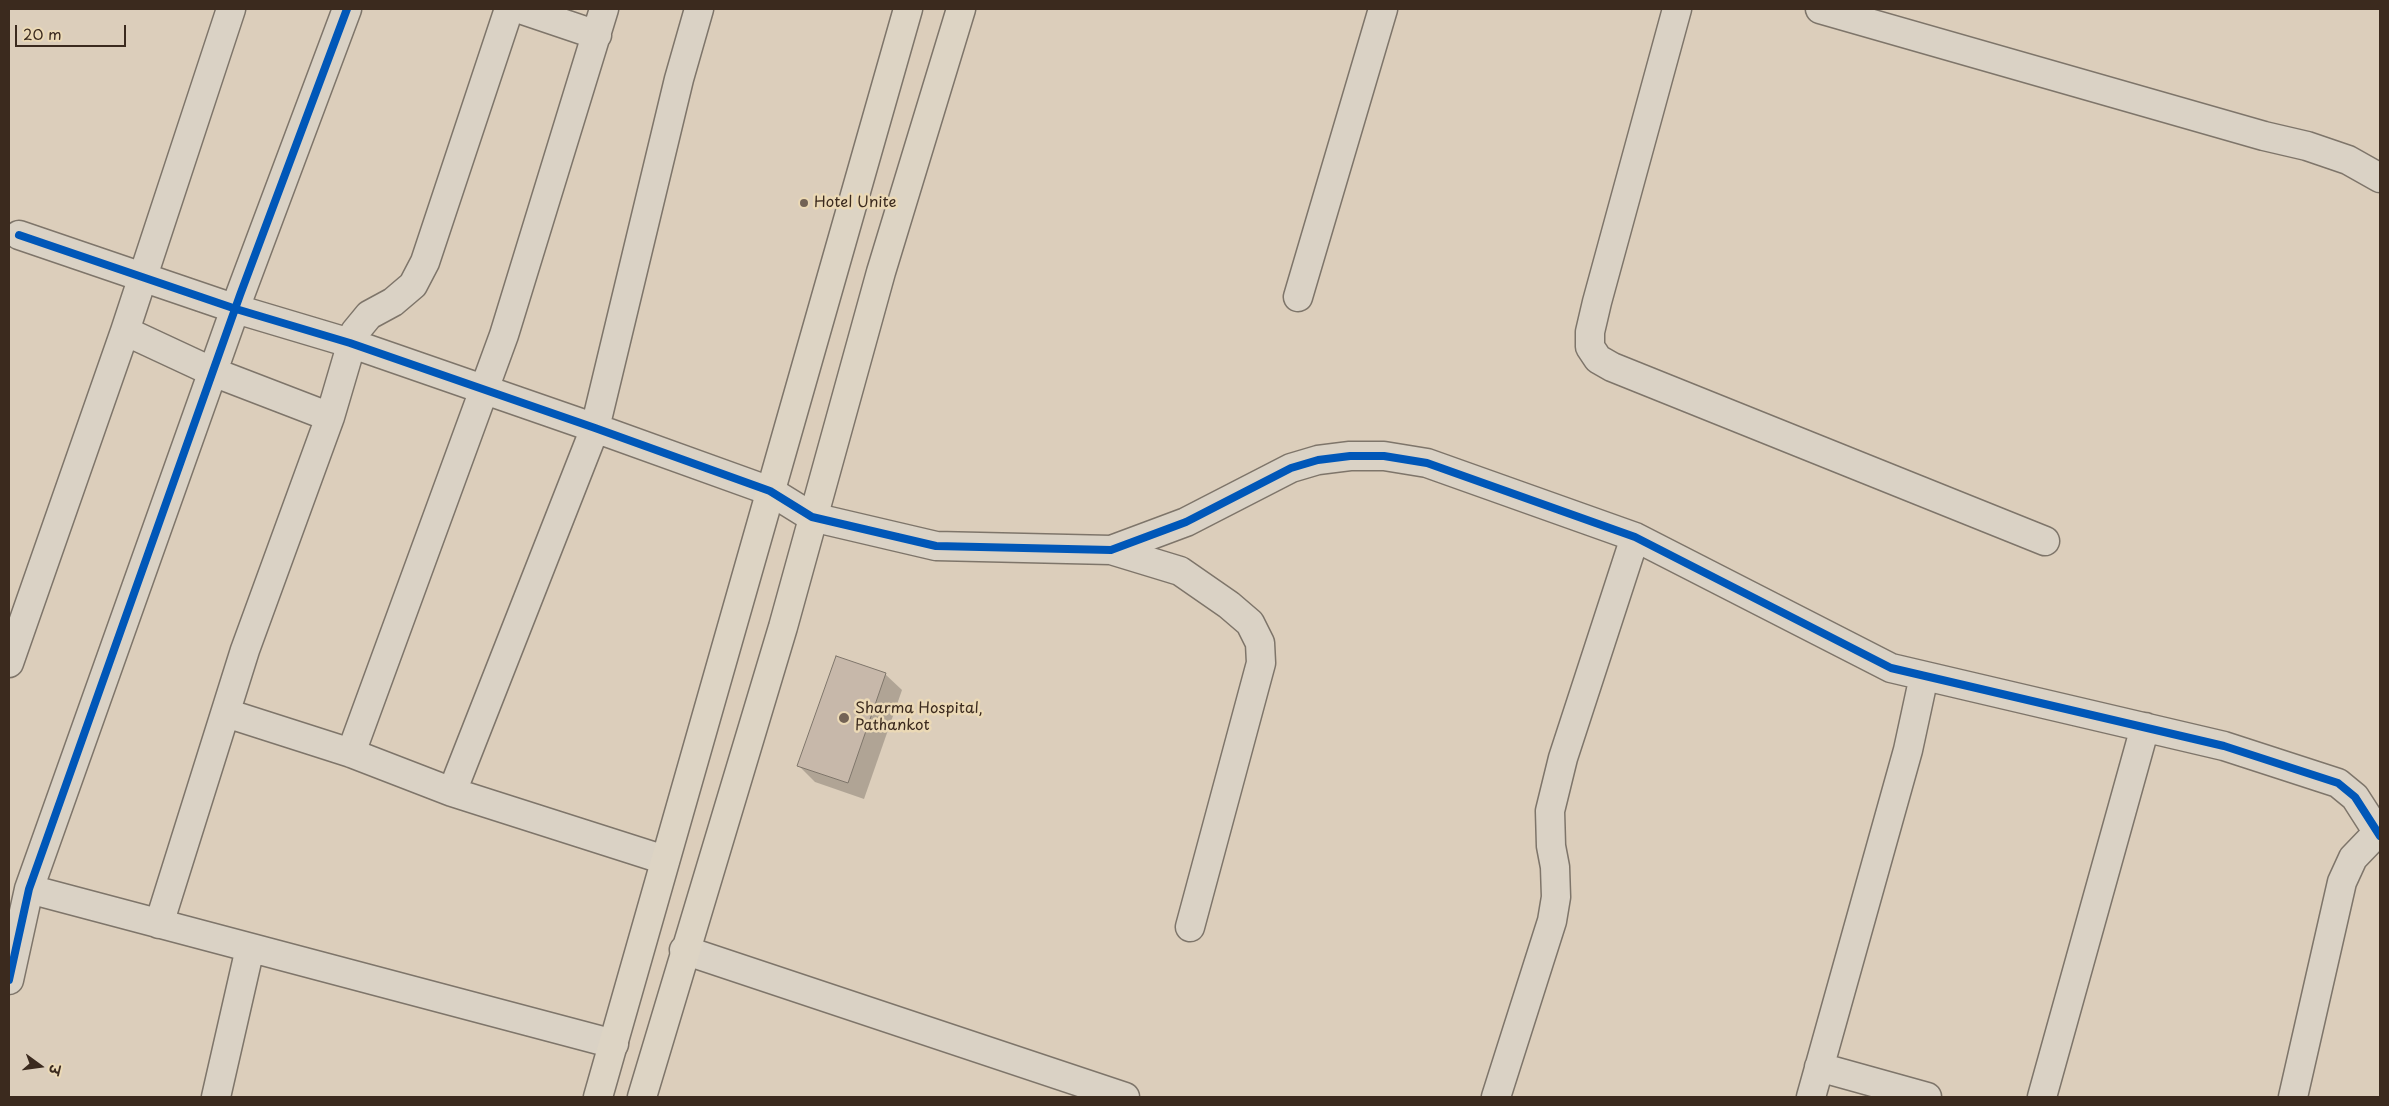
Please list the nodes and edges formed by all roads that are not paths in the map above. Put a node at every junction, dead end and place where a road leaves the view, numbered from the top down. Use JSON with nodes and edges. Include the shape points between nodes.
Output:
{"nodes":[{"id":1,"x":230,"y":9,"type":"edge"},
{"id":2,"x":347,"y":9,"type":"edge"},
{"id":3,"x":509,"y":9,"type":"edge"},
{"id":4,"x":520,"y":9,"type":"edge"},
{"id":5,"x":604,"y":9,"type":"edge"},
{"id":6,"x":699,"y":9,"type":"edge"},
{"id":7,"x":908,"y":9,"type":"edge"},
{"id":8,"x":961,"y":9,"type":"edge"},
{"id":9,"x":1383,"y":9,"type":"edge"},
{"id":10,"x":1677,"y":9,"type":"edge"},
{"id":11,"x":1820,"y":9,"type":"edge"},
{"id":12,"x":597,"y":36,"type":"junction"},
{"id":13,"x":2380,"y":178,"type":"edge"},
{"id":14,"x":19,"y":235,"type":"dead end"},
{"id":15,"x":144,"y":276,"type":"junction"},
{"id":16,"x":1298,"y":297,"type":"dead end"},
{"id":17,"x":236,"y":309,"type":"junction"},
{"id":18,"x":125,"y":331,"type":"junction"},
{"id":19,"x":350,"y":343,"type":"junction"},
{"id":20,"x":213,"y":372,"type":"junction"},
{"id":21,"x":484,"y":390,"type":"junction"},
{"id":22,"x":330,"y":417,"type":"junction"},
{"id":23,"x":595,"y":428,"type":"junction"},
{"id":24,"x":770,"y":491,"type":"junction"},
{"id":25,"x":812,"y":517,"type":"junction"},
{"id":26,"x":1635,"y":537,"type":"junction"},
{"id":27,"x":2046,"y":541,"type":"dead end"},
{"id":28,"x":1111,"y":550,"type":"junction"},
{"id":29,"x":9,"y":662,"type":"edge"},
{"id":30,"x":1924,"y":676,"type":"junction"},
{"id":31,"x":226,"y":713,"type":"junction"},
{"id":32,"x":2145,"y":726,"type":"junction"},
{"id":33,"x":351,"y":753,"type":"junction"},
{"id":34,"x":452,"y":792,"type":"junction"},
{"id":35,"x":2379,"y":834,"type":"edge"},
{"id":36,"x":665,"y":860,"type":"junction"},
{"id":37,"x":29,"y":889,"type":"junction"},
{"id":38,"x":159,"y":924,"type":"junction"},
{"id":39,"x":1190,"y":926,"type":"dead end"},
{"id":40,"x":250,"y":948,"type":"junction"},
{"id":41,"x":684,"y":950,"type":"junction"},
{"id":42,"x":9,"y":980,"type":"edge"},
{"id":43,"x":614,"y":1044,"type":"junction"},
{"id":44,"x":1819,"y":1067,"type":"junction"},
{"id":45,"x":216,"y":1097,"type":"edge"},
{"id":46,"x":598,"y":1097,"type":"edge"},
{"id":47,"x":642,"y":1097,"type":"edge"},
{"id":48,"x":1125,"y":1097,"type":"edge"},
{"id":49,"x":1496,"y":1097,"type":"edge"},
{"id":50,"x":1810,"y":1097,"type":"edge"},
{"id":51,"x":1927,"y":1097,"type":"edge"},
{"id":52,"x":2042,"y":1097,"type":"edge"},
{"id":53,"x":2293,"y":1097,"type":"edge"}],
"edges":[{"from":1,"to":15,"type":"street"},
{"from":2,"to":17,"type":"street"},
{"from":3,"to":19,"type":"street","via":[[425,262],[413,285],[393,302],[369,315],[354,332]]},
{"from":4,"to":12,"type":"street"},
{"from":5,"to":12,"type":"street"},
{"from":6,"to":23,"type":"street","via":[[679,79]]},
{"from":7,"to":24,"type":"main road"},
{"from":8,"to":25,"type":"main road","via":[[881,272]]},
{"from":9,"to":16,"type":"street"},
{"from":10,"to":27,"type":"street","via":[[1590,332],[1590,347],[1598,359]]},
{"from":11,"to":13,"type":"street","via":[[2307,146],[2348,160]]},
{"from":12,"to":21,"type":"street"},
{"from":14,"to":15,"type":"street"},
{"from":15,"to":17,"type":"street"},
{"from":15,"to":18,"type":"street"},
{"from":17,"to":19,"type":"street"},
{"from":17,"to":20,"type":"street"},
{"from":18,"to":20,"type":"street"},
{"from":18,"to":29,"type":"street"},
{"from":19,"to":21,"type":"street"},
{"from":19,"to":22,"type":"street"},
{"from":20,"to":22,"type":"street"},
{"from":20,"to":37,"type":"street"},
{"from":21,"to":23,"type":"street"},
{"from":21,"to":33,"type":"street"},
{"from":22,"to":31,"type":"street","via":[[245,650]]},
{"from":23,"to":24,"type":"street"},
{"from":23,"to":34,"type":"street"},
{"from":24,"to":25,"type":"street"},
{"from":24,"to":36,"type":"main road"},
{"from":25,"to":28,"type":"street","via":[[936,546]]},
{"from":25,"to":41,"type":"main road","via":[[783,627]]},
{"from":26,"to":28,"type":"street","via":[[1427,463],[1384,456],[1350,456],[1291,468],[1186,522]]},
{"from":26,"to":30,"type":"street","via":[[1891,668]]},
{"from":26,"to":49,"type":"street","via":[[1563,758],[1550,811],[1556,897],[1552,921]]},
{"from":28,"to":39,"type":"street","via":[[1180,571],[1229,604],[1250,623],[1260,643],[1261,663]]},
{"from":30,"to":32,"type":"street"},
{"from":30,"to":44,"type":"street","via":[[1906,759]]},
{"from":31,"to":33,"type":"street"},
{"from":31,"to":38,"type":"street"},
{"from":32,"to":35,"type":"street","via":[[2224,746],[2338,783],[2355,797]]},
{"from":32,"to":52,"type":"street"},
{"from":33,"to":34,"type":"street"},
{"from":34,"to":36,"type":"street"},
{"from":35,"to":53,"type":"street","via":[[2353,858],[2342,882]]},
{"from":36,"to":43,"type":"main road"},
{"from":37,"to":38,"type":"street"},
{"from":37,"to":42,"type":"street"},
{"from":38,"to":40,"type":"street"},
{"from":40,"to":43,"type":"street"},
{"from":40,"to":45,"type":"street"},
{"from":41,"to":47,"type":"main road"},
{"from":41,"to":48,"type":"street"},
{"from":43,"to":46,"type":"main road"},
{"from":44,"to":50,"type":"street"},
{"from":44,"to":51,"type":"street"}]}
